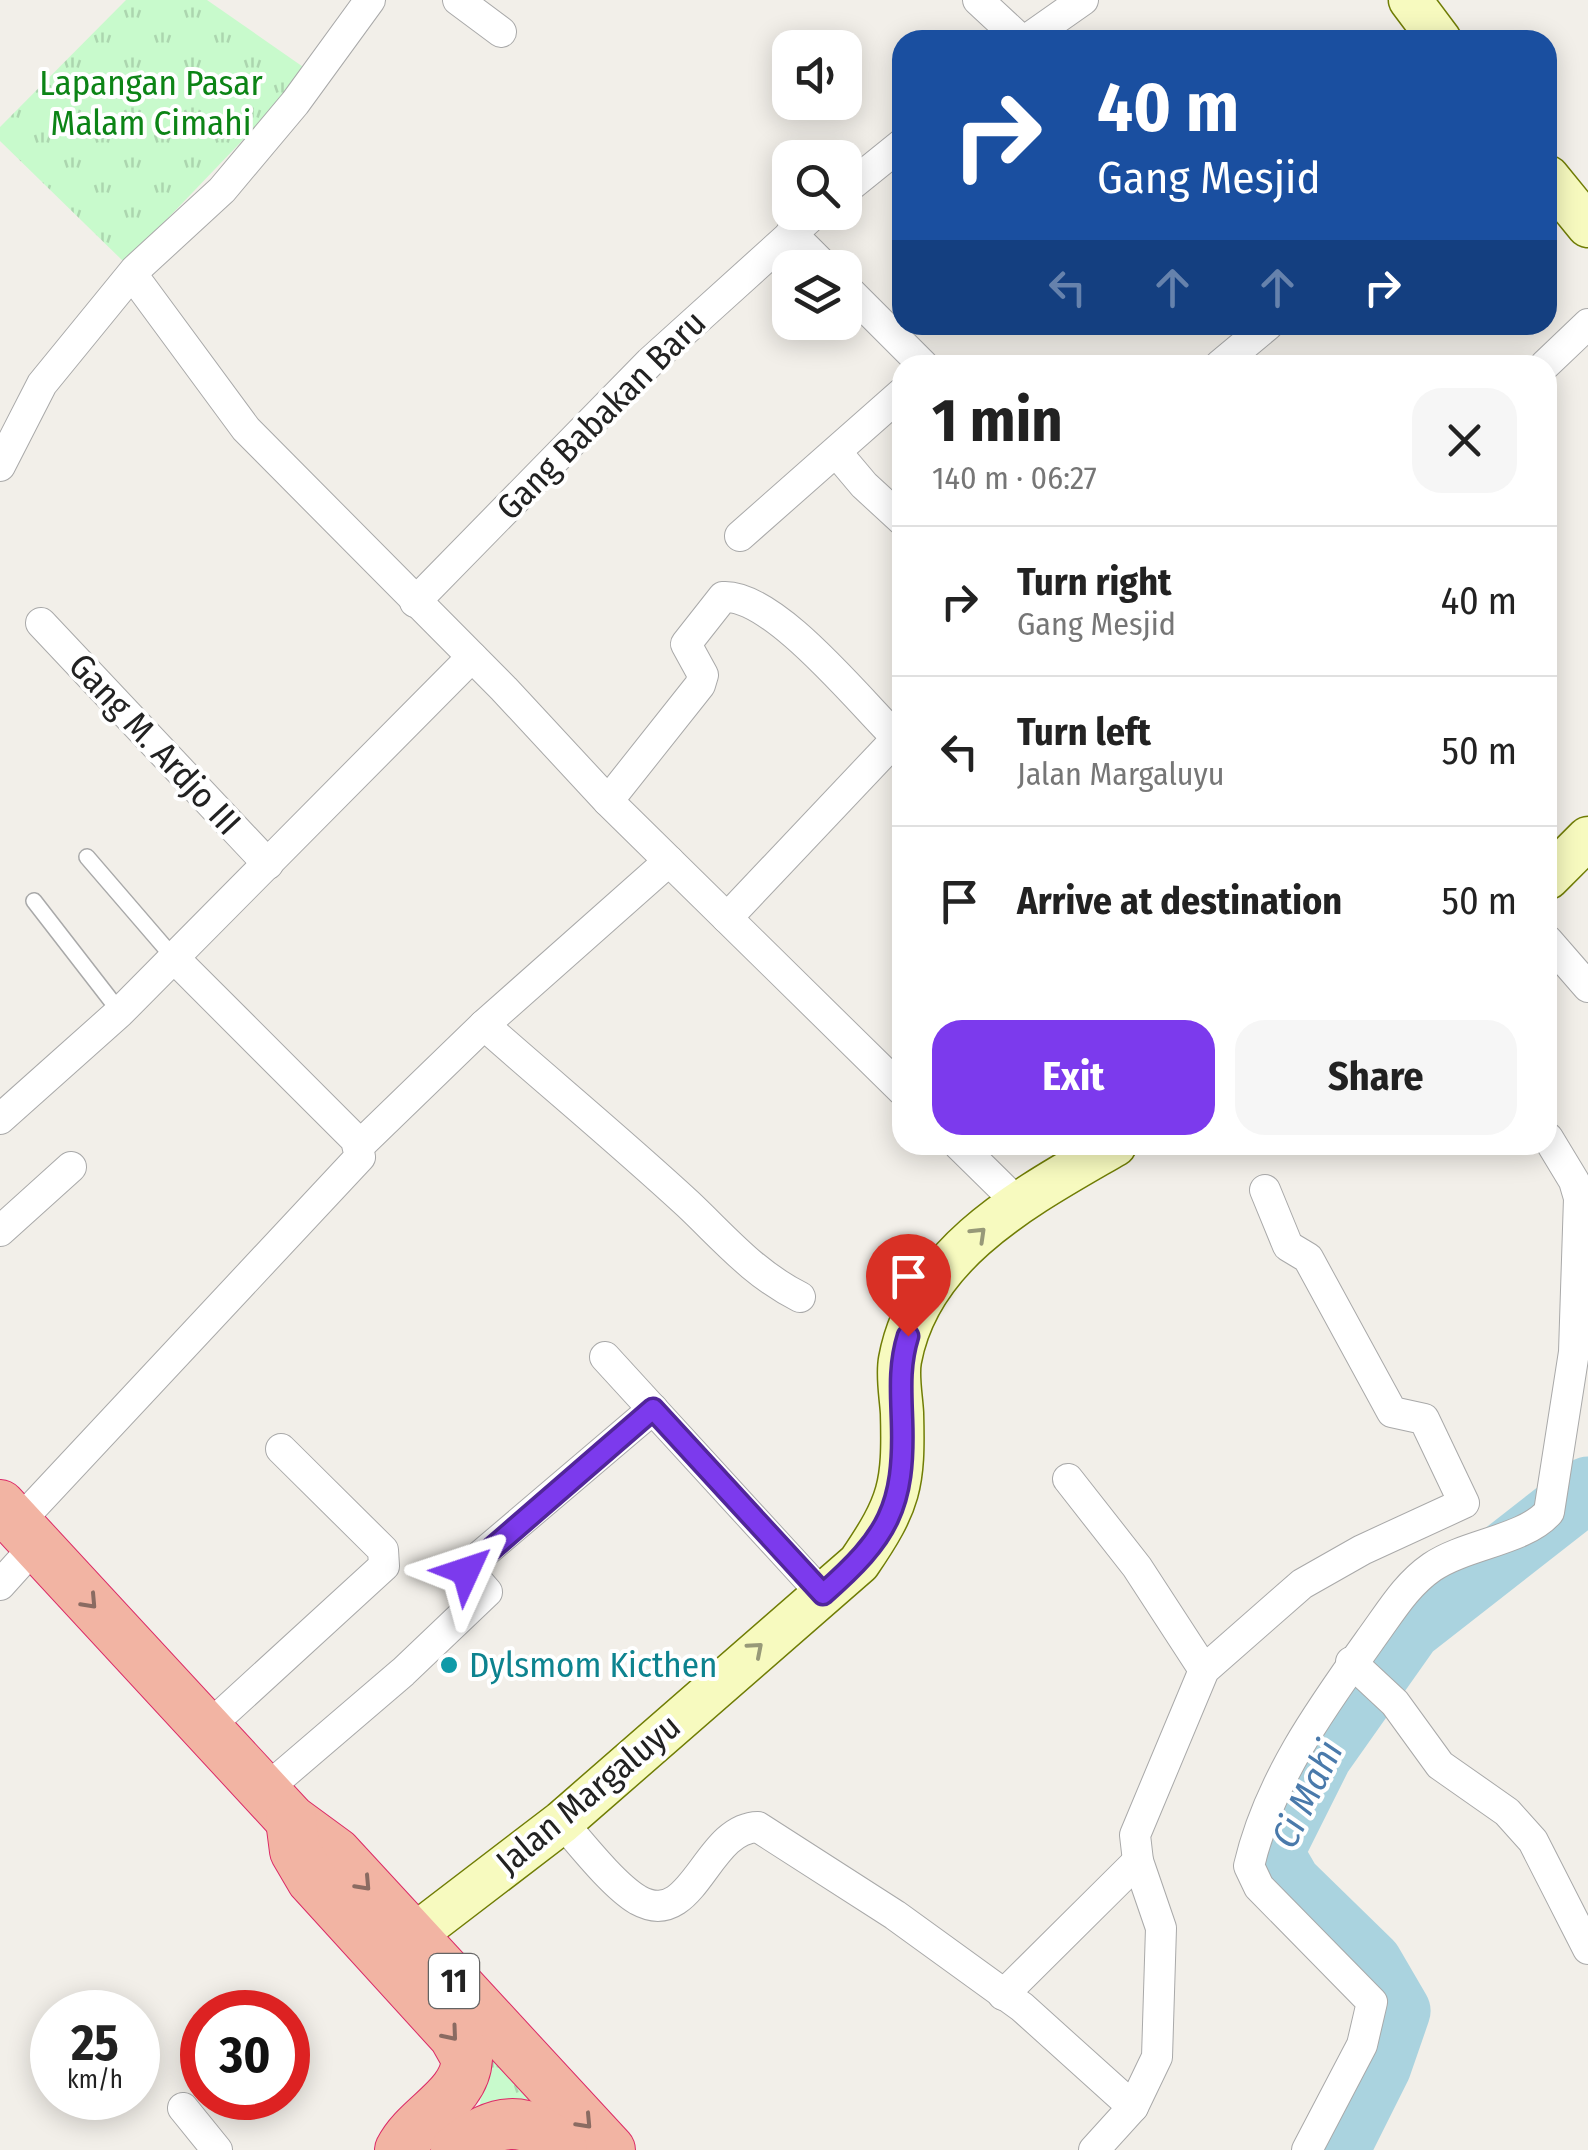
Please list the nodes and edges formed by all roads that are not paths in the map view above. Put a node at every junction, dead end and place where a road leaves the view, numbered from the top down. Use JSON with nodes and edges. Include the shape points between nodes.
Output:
{"nodes":[{"id":1,"x":370,"y":0,"type":"edge"},
{"id":2,"x":458,"y":0,"type":"edge"},
{"id":3,"x":978,"y":0,"type":"edge"},
{"id":4,"x":1082,"y":0,"type":"edge"},
{"id":5,"x":1410,"y":0,"type":"edge"},
{"id":6,"x":1012,"y":30,"type":"edge"},
{"id":7,"x":1038,"y":30,"type":"edge"},
{"id":8,"x":1432,"y":30,"type":"edge"},
{"id":9,"x":501,"y":32,"type":"dead end"},
{"id":10,"x":892,"y":152,"type":"edge"},
{"id":11,"x":862,"y":176,"type":"edge"},
{"id":12,"x":1557,"y":188,"type":"edge"},
{"id":13,"x":1588,"y":226,"type":"edge"},
{"id":14,"x":795,"y":230,"type":"edge"},
{"id":15,"x":791,"y":233,"type":"junction"},
{"id":16,"x":808,"y":250,"type":"edge"},
{"id":17,"x":134,"y":277,"type":"junction"},
{"id":18,"x":862,"y":304,"type":"edge"},
{"id":19,"x":1588,"y":324,"type":"edge"},
{"id":20,"x":892,"y":334,"type":"edge"},
{"id":21,"x":893,"y":335,"type":"edge"},
{"id":22,"x":1252,"y":335,"type":"edge"},
{"id":23,"x":913,"y":355,"type":"edge"},
{"id":24,"x":1231,"y":355,"type":"edge"},
{"id":25,"x":1556,"y":355,"type":"edge"},
{"id":26,"x":892,"y":402,"type":"edge"},
{"id":27,"x":837,"y":453,"type":"junction"},
{"id":28,"x":1,"y":461,"type":"edge"},
{"id":29,"x":892,"y":511,"type":"edge"},
{"id":30,"x":740,"y":536,"type":"dead end"},
{"id":31,"x":415,"y":602,"type":"junction"},
{"id":32,"x":41,"y":624,"type":"dead end"},
{"id":33,"x":472,"y":657,"type":"junction"},
{"id":34,"x":892,"y":727,"type":"edge"},
{"id":35,"x":892,"y":743,"type":"edge"},
{"id":36,"x":608,"y":801,"type":"junction"},
{"id":37,"x":1588,"y":838,"type":"edge"},
{"id":38,"x":86,"y":857,"type":"dead end"},
{"id":39,"x":669,"y":861,"type":"junction"},
{"id":40,"x":268,"y":864,"type":"junction"},
{"id":41,"x":1557,"y":869,"type":"edge"},
{"id":42,"x":34,"y":901,"type":"dead end"},
{"id":43,"x":727,"y":918,"type":"junction"},
{"id":44,"x":1557,"y":952,"type":"edge"},
{"id":45,"x":174,"y":958,"type":"junction"},
{"id":46,"x":1588,"y":988,"type":"edge"},
{"id":47,"x":120,"y":1012,"type":"junction"},
{"id":48,"x":484,"y":1025,"type":"junction"},
{"id":49,"x":892,"y":1080,"type":"edge"},
{"id":50,"x":0,"y":1119,"type":"edge"},
{"id":51,"x":359,"y":1146,"type":"junction"},
{"id":52,"x":968,"y":1155,"type":"edge"},
{"id":53,"x":1097,"y":1155,"type":"edge"},
{"id":54,"x":1556,"y":1155,"type":"edge"},
{"id":55,"x":70,"y":1167,"type":"dead end"},
{"id":56,"x":1265,"y":1190,"type":"dead end"},
{"id":57,"x":1016,"y":1201,"type":"junction"},
{"id":58,"x":0,"y":1231,"type":"edge"},
{"id":59,"x":800,"y":1298,"type":"dead end"},
{"id":60,"x":606,"y":1357,"type":"dead end"},
{"id":61,"x":653,"y":1409,"type":"junction"},
{"id":62,"x":281,"y":1449,"type":"dead end"},
{"id":63,"x":1068,"y":1479,"type":"dead end"},
{"id":64,"x":1464,"y":1503,"type":"junction"},
{"id":65,"x":18,"y":1525,"type":"edge"},
{"id":66,"x":1477,"y":1544,"type":"junction"},
{"id":67,"x":0,"y":1586,"type":"edge"},
{"id":68,"x":823,"y":1594,"type":"junction"},
{"id":69,"x":1357,"y":1668,"type":"junction"},
{"id":70,"x":1204,"y":1670,"type":"junction"},
{"id":71,"x":206,"y":1728,"type":"junction"},
{"id":72,"x":277,"y":1805,"type":"junction"},
{"id":73,"x":562,"y":1822,"type":"junction"},
{"id":74,"x":1138,"y":1861,"type":"junction"},
{"id":75,"x":413,"y":1936,"type":"junction"},
{"id":76,"x":1588,"y":1950,"type":"edge"},
{"id":77,"x":1003,"y":1995,"type":"junction"},
{"id":78,"x":1133,"y":2107,"type":"junction"},
{"id":79,"x":193,"y":2120,"type":"edge"},
{"id":80,"x":217,"y":2150,"type":"edge"},
{"id":81,"x":400,"y":2150,"type":"edge"},
{"id":82,"x":456,"y":2150,"type":"edge"},
{"id":83,"x":562,"y":2150,"type":"edge"},
{"id":84,"x":610,"y":2150,"type":"edge"},
{"id":85,"x":1094,"y":2150,"type":"edge"},
{"id":86,"x":1307,"y":2150,"type":"edge"}],
"edges":[{"from":1,"to":17,"type":"street","via":[[222,190]]},
{"from":2,"to":9,"type":"street"},
{"from":3,"to":6,"type":"street"},
{"from":4,"to":7,"type":"street"},
{"from":5,"to":8,"type":"main road"},
{"from":10,"to":11,"type":"street"},
{"from":12,"to":13,"type":"main road"},
{"from":14,"to":15,"type":"street","name":"Gang Babakan Baru"},
{"from":15,"to":16,"type":"street"},
{"from":15,"to":31,"type":"street","name":"Gang Babakan Baru","via":[[650,362]]},
{"from":17,"to":28,"type":"street","via":[[42,384]]},
{"from":17,"to":31,"type":"street","via":[[246,429]]},
{"from":18,"to":20,"type":"street"},
{"from":19,"to":25,"type":"street"},
{"from":21,"to":23,"type":"street"},
{"from":22,"to":24,"type":"street"},
{"from":26,"to":27,"type":"street"},
{"from":27,"to":29,"type":"street"},
{"from":27,"to":30,"type":"street"},
{"from":31,"to":33,"type":"street"},
{"from":32,"to":40,"type":"street","name":"Gang M. Ardjo III"},
{"from":33,"to":36,"type":"street"},
{"from":33,"to":40,"type":"street"},
{"from":34,"to":36,"type":"street","via":[[784,625],[747,599],[723,597],[686,644],[703,675],[700,685]]},
{"from":35,"to":43,"type":"street"},
{"from":36,"to":39,"type":"street"},
{"from":37,"to":41,"type":"main road"},
{"from":38,"to":45,"type":"lane"},
{"from":39,"to":43,"type":"street"},
{"from":39,"to":48,"type":"street"},
{"from":40,"to":45,"type":"street"},
{"from":42,"to":47,"type":"lane"},
{"from":43,"to":49,"type":"street"},
{"from":44,"to":46,"type":"street"},
{"from":45,"to":47,"type":"street"},
{"from":45,"to":51,"type":"street"},
{"from":47,"to":50,"type":"street"},
{"from":48,"to":51,"type":"street"},
{"from":48,"to":59,"type":"street","via":[[690,1205],[742,1259]]},
{"from":51,"to":65,"type":"street","via":[[356,1164]]},
{"from":52,"to":57,"type":"street"},
{"from":53,"to":57,"type":"main road","name":"Jalan Margaluyu"},
{"from":54,"to":66,"type":"street","via":[[1578,1198],[1574,1352],[1552,1502],[1542,1521]]},
{"from":55,"to":58,"type":"street"},
{"from":56,"to":64,"type":"street","via":[[1288,1246],[1304,1252],[1392,1412],[1424,1419]]},
{"from":68,"to":57,"type":"main road","name":"Jalan Margaluyu","one_way":true,"via":[[859,1562],[887,1522],[904,1479],[900,1362],[921,1308],[953,1259]]},
{"from":60,"to":61,"type":"street"},
{"from":61,"to":68,"type":"street"},
{"from":61,"to":72,"type":"street","via":[[466,1568],[486,1593]]},
{"from":62,"to":71,"type":"street","via":[[383,1550],[384,1566]]},
{"from":63,"to":70,"type":"street","via":[[1137,1567]]},
{"from":64,"to":66,"type":"street"},
{"from":64,"to":70,"type":"street","via":[[1302,1584]]},
{"from":65,"to":67,"type":"street"},
{"from":65,"to":71,"type":"highway","number":"11","one_way":true},
{"from":66,"to":69,"type":"street","via":[[1416,1579]]},
{"from":73,"to":68,"type":"main road","name":"Jalan Margaluyu","one_way":true},
{"from":69,"to":76,"type":"street","via":[[1395,1704],[1440,1765],[1507,1812],[1533,1841]]},
{"from":69,"to":86,"type":"street","via":[[1319,1708],[1256,1837],[1249,1866],[1259,1887],[1372,2002],[1362,2045]]},
{"from":70,"to":74,"type":"street","via":[[1143,1807],[1135,1834]]},
{"from":71,"to":72,"type":"highway","number":"11"},
{"from":72,"to":75,"type":"highway","number":"11","one_way":true,"via":[[336,1853]]},
{"from":72,"to":81,"type":"highway","number":"11","one_way":true,"via":[[312,1880],[454,2036],[467,2059],[462,2084],[409,2133]]},
{"from":73,"to":75,"type":"main road","name":"Jalan Margaluyu"},
{"from":73,"to":77,"type":"street","via":[[636,1899],[660,1908],[685,1893],[722,1843],[758,1826]]},
{"from":74,"to":77,"type":"street"},
{"from":74,"to":78,"type":"street","via":[[1161,1928],[1162,1953],[1156,2056]]},
{"from":75,"to":84,"type":"highway","number":"11","one_way":true},
{"from":77,"to":78,"type":"street"},
{"from":78,"to":85,"type":"street"},
{"from":79,"to":80,"type":"street"},
{"from":82,"to":83,"type":"highway","via":[[504,2122],[534,2126]]}]}
